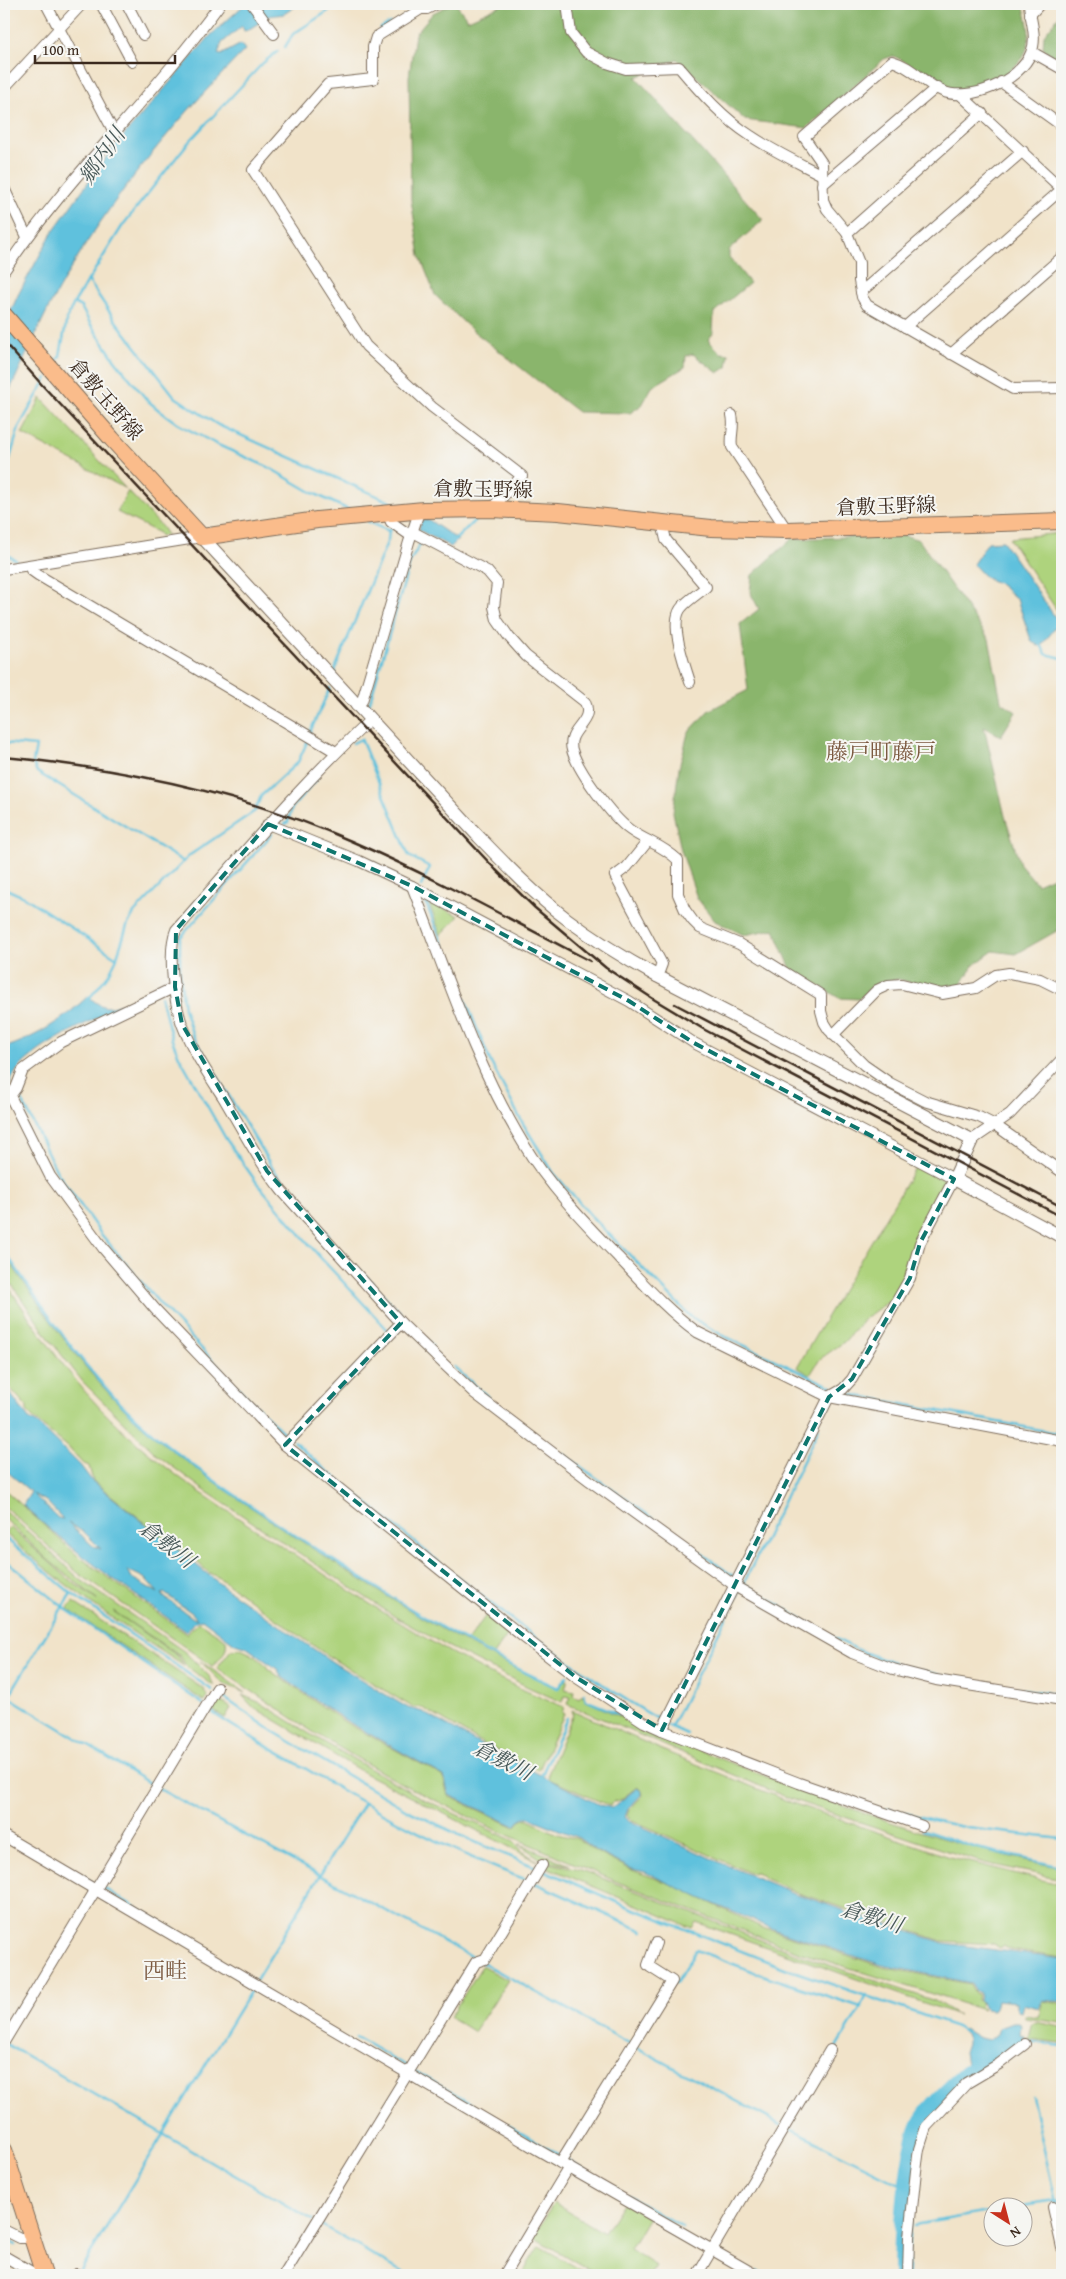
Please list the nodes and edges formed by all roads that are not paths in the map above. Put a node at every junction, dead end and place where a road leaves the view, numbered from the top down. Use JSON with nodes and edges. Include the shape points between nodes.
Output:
{"nodes":[{"id":1,"x":46,"y":4,"type":"edge"},
{"id":2,"x":82,"y":4,"type":"edge"},
{"id":3,"x":101,"y":4,"type":"edge"},
{"id":4,"x":126,"y":4,"type":"edge"},
{"id":5,"x":220,"y":4,"type":"edge"},
{"id":6,"x":252,"y":4,"type":"edge"},
{"id":7,"x":438,"y":4,"type":"edge"},
{"id":8,"x":567,"y":4,"type":"edge"},
{"id":9,"x":1029,"y":4,"type":"edge"},
{"id":10,"x":1040,"y":4,"type":"edge"},
{"id":11,"x":1030,"y":15,"type":"junction"},
{"id":12,"x":58,"y":30,"type":"junction"},
{"id":13,"x":274,"y":34,"type":"dead end"},
{"id":14,"x":143,"y":35,"type":"dead end"},
{"id":15,"x":1032,"y":52,"type":"junction"},
{"id":16,"x":132,"y":62,"type":"dead end"},
{"id":17,"x":1062,"y":69,"type":"edge"},
{"id":18,"x":1001,"y":82,"type":"junction"},
{"id":19,"x":936,"y":87,"type":"junction"},
{"id":20,"x":4,"y":88,"type":"edge"},
{"id":21,"x":962,"y":96,"type":"junction"},
{"id":22,"x":982,"y":113,"type":"junction"},
{"id":23,"x":1062,"y":126,"type":"edge"},
{"id":24,"x":115,"y":134,"type":"junction"},
{"id":25,"x":1023,"y":151,"type":"junction"},
{"id":26,"x":822,"y":180,"type":"junction"},
{"id":27,"x":4,"y":188,"type":"edge"},
{"id":28,"x":1062,"y":189,"type":"edge"},
{"id":29,"x":847,"y":233,"type":"junction"},
{"id":30,"x":27,"y":237,"type":"junction"},
{"id":31,"x":1062,"y":257,"type":"edge"},
{"id":32,"x":4,"y":271,"type":"edge"},
{"id":33,"x":861,"y":292,"type":"junction"},
{"id":34,"x":4,"y":315,"type":"edge"},
{"id":35,"x":905,"y":327,"type":"junction"},
{"id":36,"x":951,"y":354,"type":"junction"},
{"id":37,"x":1062,"y":388,"type":"edge"},
{"id":38,"x":732,"y":416,"type":"dead end"},
{"id":39,"x":491,"y":508,"type":"junction"},
{"id":40,"x":392,"y":520,"type":"junction"},
{"id":41,"x":1062,"y":521,"type":"edge"},
{"id":42,"x":662,"y":523,"type":"junction"},
{"id":43,"x":418,"y":528,"type":"junction"},
{"id":44,"x":787,"y":530,"type":"junction"},
{"id":45,"x":202,"y":537,"type":"junction"},
{"id":46,"x":30,"y":565,"type":"junction"},
{"id":47,"x":4,"y":569,"type":"edge"},
{"id":48,"x":690,"y":682,"type":"dead end"},
{"id":49,"x":356,"y":706,"type":"junction"},
{"id":50,"x":370,"y":721,"type":"junction"},
{"id":51,"x":336,"y":752,"type":"junction"},
{"id":52,"x":268,"y":824,"type":"junction"},
{"id":53,"x":648,"y":841,"type":"junction"},
{"id":54,"x":412,"y":886,"type":"junction"},
{"id":55,"x":657,"y":977,"type":"junction"},
{"id":56,"x":174,"y":981,"type":"junction"},
{"id":57,"x":1062,"y":990,"type":"edge"},
{"id":58,"x":833,"y":1035,"type":"junction"},
{"id":59,"x":1060,"y":1065,"type":"edge"},
{"id":60,"x":10,"y":1094,"type":"edge"},
{"id":61,"x":996,"y":1125,"type":"junction"},
{"id":62,"x":972,"y":1140,"type":"junction"},
{"id":63,"x":1062,"y":1172,"type":"edge"},
{"id":64,"x":954,"y":1179,"type":"junction"},
{"id":65,"x":1062,"y":1237,"type":"edge"},
{"id":66,"x":401,"y":1323,"type":"junction"},
{"id":67,"x":829,"y":1397,"type":"junction"},
{"id":68,"x":289,"y":1441,"type":"junction"},
{"id":69,"x":1062,"y":1441,"type":"edge"},
{"id":70,"x":738,"y":1585,"type":"junction"},
{"id":71,"x":215,"y":1691,"type":"dead end"},
{"id":72,"x":1062,"y":1700,"type":"edge"},
{"id":73,"x":664,"y":1726,"type":"junction"},
{"id":74,"x":922,"y":1826,"type":"dead end"},
{"id":75,"x":4,"y":1836,"type":"edge"},
{"id":76,"x":540,"y":1868,"type":"dead end"},
{"id":77,"x":98,"y":1887,"type":"junction"},
{"id":78,"x":656,"y":1944,"type":"dead end"},
{"id":79,"x":4,"y":2042,"type":"edge"},
{"id":80,"x":1025,"y":2044,"type":"dead end"},
{"id":81,"x":830,"y":2050,"type":"dead end"},
{"id":82,"x":411,"y":2071,"type":"junction"},
{"id":83,"x":4,"y":2150,"type":"edge"},
{"id":84,"x":564,"y":2161,"type":"junction"},
{"id":85,"x":4,"y":2172,"type":"edge"},
{"id":86,"x":1053,"y":2207,"type":"dead end"},
{"id":87,"x":4,"y":2230,"type":"edge"},
{"id":88,"x":26,"y":2238,"type":"junction"},
{"id":89,"x":1062,"y":2248,"type":"edge"},
{"id":90,"x":712,"y":2249,"type":"junction"},
{"id":91,"x":4,"y":2256,"type":"edge"},
{"id":92,"x":36,"y":2275,"type":"edge"},
{"id":93,"x":44,"y":2275,"type":"edge"},
{"id":94,"x":284,"y":2275,"type":"edge"},
{"id":95,"x":504,"y":2275,"type":"edge"},
{"id":96,"x":697,"y":2275,"type":"edge"},
{"id":97,"x":756,"y":2275,"type":"edge"},
{"id":98,"x":908,"y":2275,"type":"edge"}],
"edges":[{"from":1,"to":12,"type":"street"},
{"from":2,"to":12,"type":"street"},
{"from":3,"to":16,"type":"street"},
{"from":4,"to":14,"type":"street"},
{"from":5,"to":24,"type":"street"},
{"from":6,"to":13,"type":"street"},
{"from":7,"to":39,"type":"street","via":[[422,9],[376,37],[372,79],[328,84],[252,170],[366,346],[432,407],[522,476]]},
{"from":8,"to":26,"type":"street","via":[[570,33],[586,52],[607,64],[626,69],[679,67],[728,119]]},
{"from":9,"to":11,"type":"street"},
{"from":10,"to":11,"type":"street"},
{"from":11,"to":15,"type":"street","via":[[1034,37]]},
{"from":12,"to":20,"type":"street"},
{"from":12,"to":24,"type":"street"},
{"from":15,"to":17,"type":"street"},
{"from":15,"to":18,"type":"street","via":[[1024,66]]},
{"from":18,"to":21,"type":"street"},
{"from":18,"to":23,"type":"street"},
{"from":19,"to":21,"type":"street"},
{"from":19,"to":26,"type":"street"},
{"from":19,"to":26,"type":"street","via":[[902,64],[892,61],[804,137],[822,164]]},
{"from":21,"to":22,"type":"street"},
{"from":22,"to":25,"type":"street"},
{"from":22,"to":29,"type":"street"},
{"from":24,"to":30,"type":"street"},
{"from":25,"to":28,"type":"street"},
{"from":25,"to":33,"type":"street"},
{"from":26,"to":29,"type":"street","via":[[827,210]]},
{"from":27,"to":30,"type":"street"},
{"from":28,"to":35,"type":"street"},
{"from":29,"to":33,"type":"street","via":[[859,263]]},
{"from":30,"to":32,"type":"street"},
{"from":31,"to":36,"type":"street"},
{"from":33,"to":35,"type":"street","via":[[867,304]]},
{"from":34,"to":45,"type":"main road","name":"倉敷玉野線"},
{"from":35,"to":36,"type":"street"},
{"from":36,"to":37,"type":"street","via":[[1013,389]]},
{"from":38,"to":44,"type":"street","via":[[732,447]]},
{"from":39,"to":42,"type":"main road","name":"倉敷玉野線"},
{"from":39,"to":43,"type":"main road","name":"倉敷玉野線"},
{"from":40,"to":43,"type":"main road","name":"倉敷玉野線"},
{"from":40,"to":43,"type":"street"},
{"from":40,"to":45,"type":"main road","name":"倉敷玉野線","via":[[317,520]]},
{"from":41,"to":44,"type":"main road","name":"倉敷玉野線"},
{"from":42,"to":44,"type":"main road","name":"倉敷玉野線"},
{"from":42,"to":48,"type":"street","via":[[666,540],[706,587],[680,608],[677,618],[678,639]]},
{"from":43,"to":49,"type":"street","via":[[362,701]]},
{"from":43,"to":53,"type":"street","via":[[494,577],[497,583],[494,607],[497,620],[509,637],[551,678],[580,696],[589,710],[573,736],[572,751],[615,818]]},
{"from":45,"to":46,"type":"street"},
{"from":45,"to":49,"type":"street"},
{"from":46,"to":47,"type":"street"},
{"from":46,"to":51,"type":"street","via":[[38,575]]},
{"from":49,"to":50,"type":"street"},
{"from":50,"to":51,"type":"street"},
{"from":50,"to":55,"type":"street","via":[[541,898],[588,934]]},
{"from":51,"to":52,"type":"street"},
{"from":52,"to":54,"type":"street"},
{"from":52,"to":56,"type":"street","via":[[176,930],[173,938]]},
{"from":53,"to":55,"type":"street","via":[[616,876],[662,964]]},
{"from":53,"to":58,"type":"street","via":[[665,848],[678,860],[678,894],[693,921],[700,928],[738,944],[821,995],[824,1022]]},
{"from":54,"to":64,"type":"street","via":[[629,1001],[694,1043]]},
{"from":54,"to":67,"type":"street","via":[[475,1048],[515,1128],[542,1172],[584,1221],[678,1318],[697,1332]]},
{"from":55,"to":62,"type":"street"},
{"from":56,"to":60,"type":"street","via":[[160,994],[61,1042],[23,1070]]},
{"from":56,"to":66,"type":"street","via":[[182,1024],[194,1050],[267,1171]]},
{"from":57,"to":58,"type":"street","via":[[1040,979],[1009,973],[996,975],[976,988],[942,994],[902,984],[888,985],[877,990]]},
{"from":58,"to":61,"type":"street","via":[[864,1065],[890,1083],[925,1101]]},
{"from":59,"to":61,"type":"street"},
{"from":60,"to":68,"type":"street","via":[[50,1176],[103,1248],[155,1309]]},
{"from":61,"to":62,"type":"street"},
{"from":61,"to":63,"type":"street"},
{"from":62,"to":64,"type":"street"},
{"from":64,"to":65,"type":"street"},
{"from":64,"to":67,"type":"street","via":[[920,1243],[910,1278],[852,1380]]},
{"from":66,"to":68,"type":"street"},
{"from":66,"to":70,"type":"street","via":[[474,1393],[590,1482]]},
{"from":67,"to":69,"type":"street"},
{"from":67,"to":70,"type":"street"},
{"from":68,"to":73,"type":"street","via":[[577,1678],[644,1722]]},
{"from":70,"to":72,"type":"street","via":[[852,1653],[893,1669],[936,1680]]},
{"from":70,"to":73,"type":"street"},
{"from":71,"to":77,"type":"street"},
{"from":73,"to":74,"type":"street","via":[[799,1783]]},
{"from":75,"to":77,"type":"street"},
{"from":76,"to":82,"type":"street"},
{"from":77,"to":79,"type":"street"},
{"from":77,"to":82,"type":"street"},
{"from":78,"to":84,"type":"street","via":[[648,1965],[672,1981]]},
{"from":80,"to":98,"type":"street","via":[[967,2083],[926,2127],[919,2149]]},
{"from":81,"to":90,"type":"street"},
{"from":82,"to":84,"type":"street"},
{"from":82,"to":94,"type":"street"},
{"from":83,"to":93,"type":"main road"},
{"from":84,"to":90,"type":"street"},
{"from":84,"to":95,"type":"street"},
{"from":85,"to":88,"type":"main road"},
{"from":86,"to":89,"type":"street"},
{"from":87,"to":88,"type":"street"},
{"from":88,"to":92,"type":"main road"},
{"from":90,"to":96,"type":"street"},
{"from":90,"to":97,"type":"street"},
{"from":91,"to":92,"type":"street"}]}
